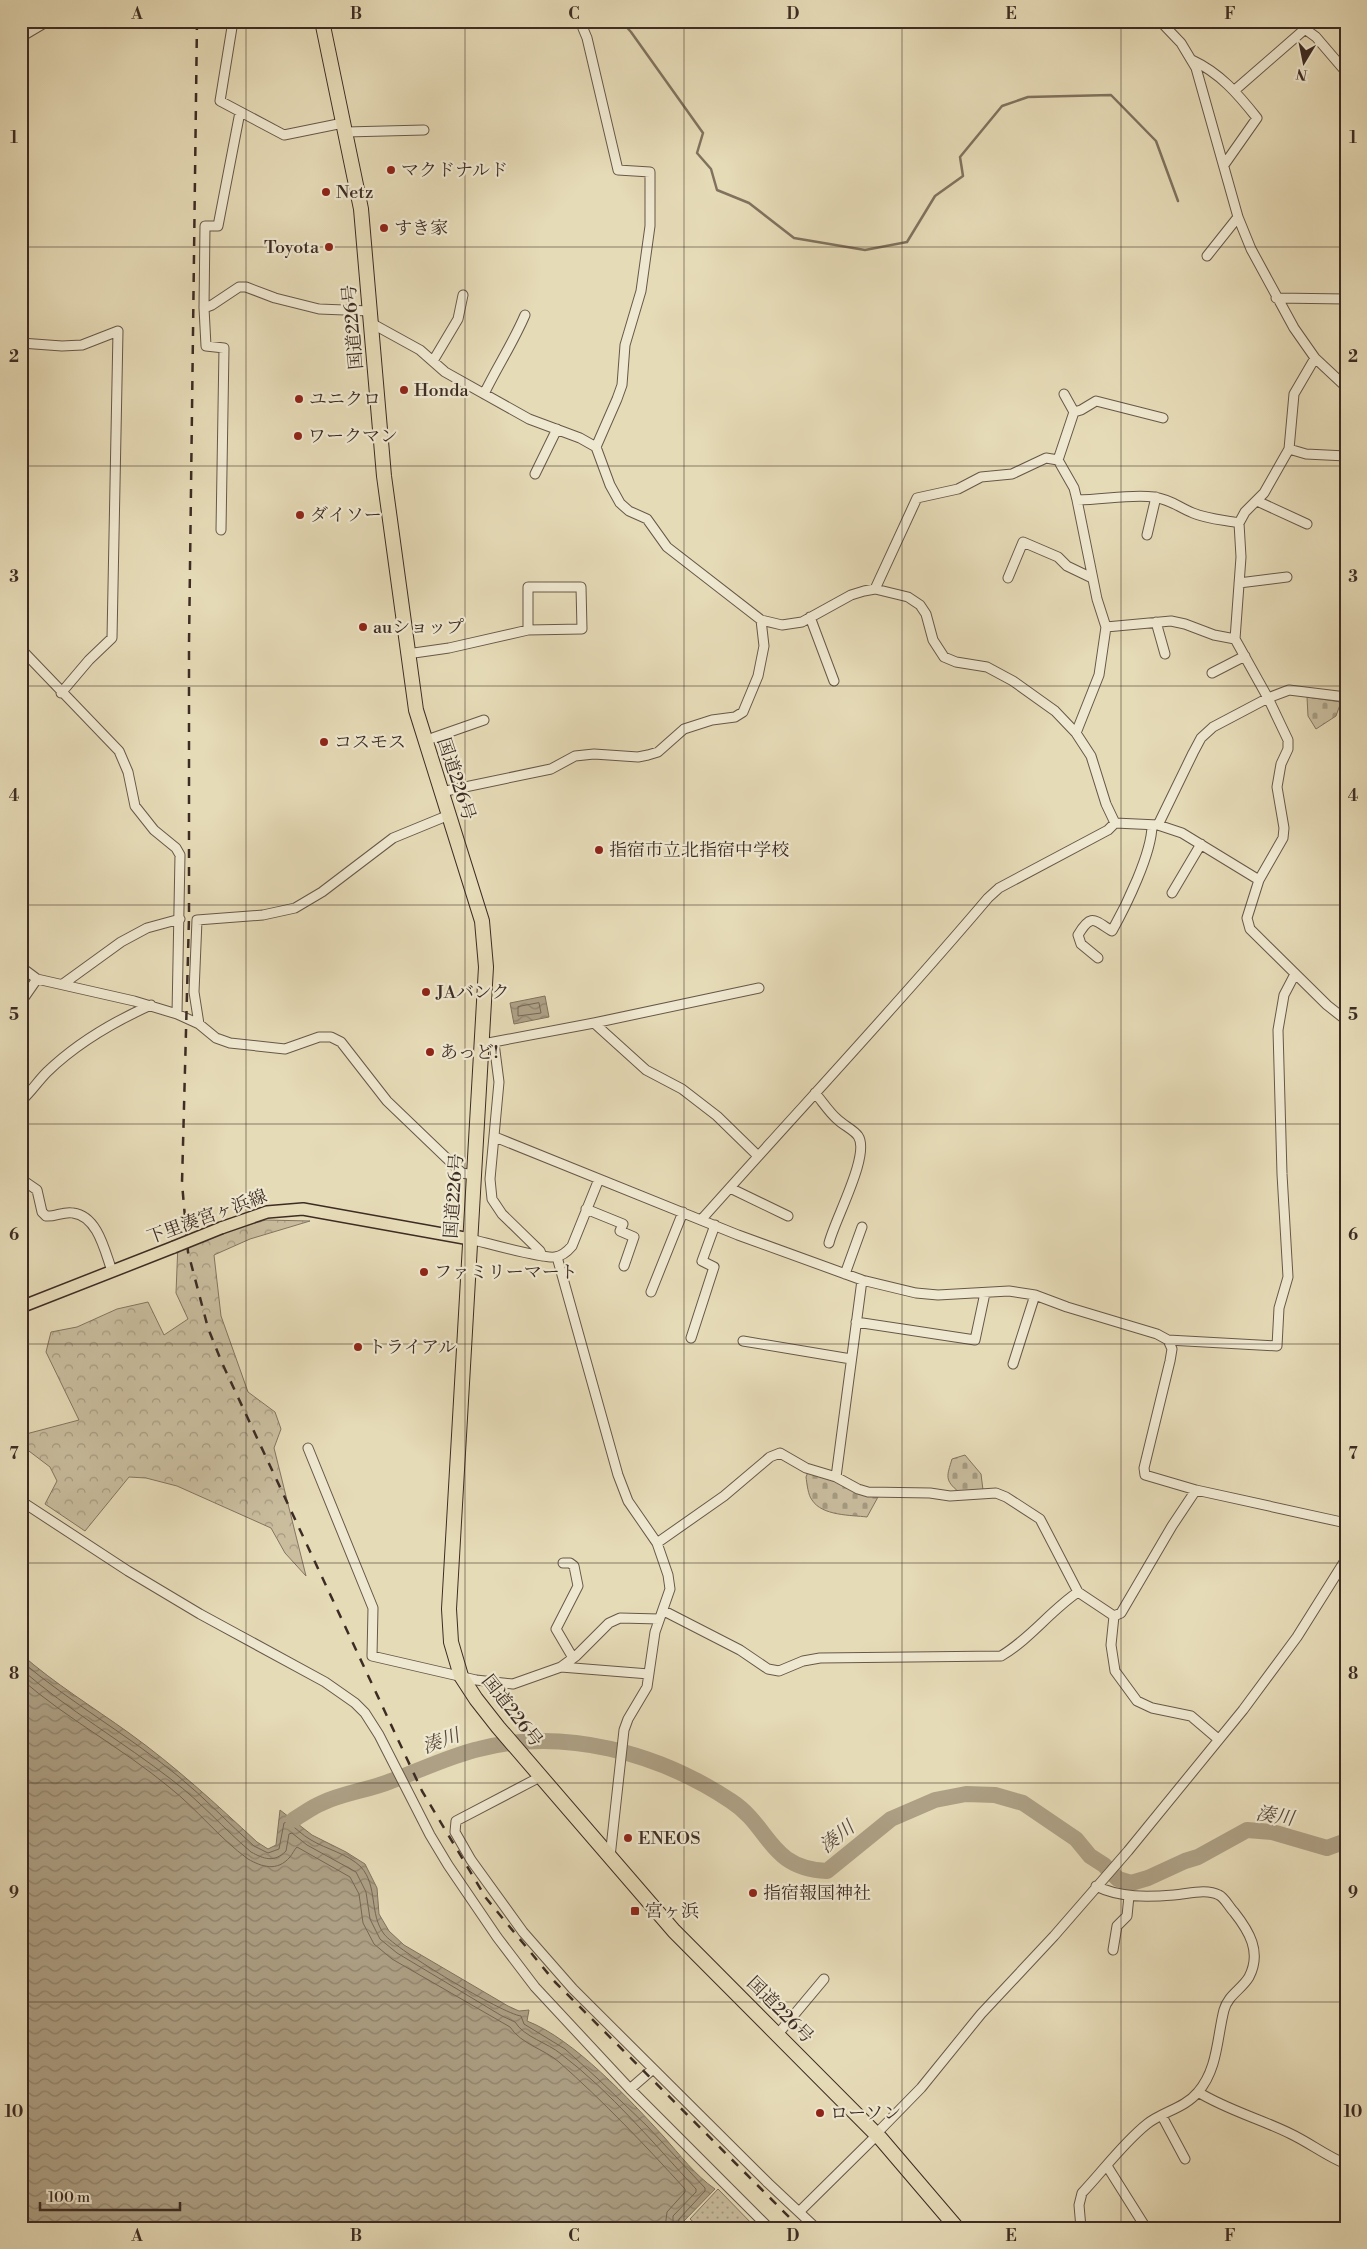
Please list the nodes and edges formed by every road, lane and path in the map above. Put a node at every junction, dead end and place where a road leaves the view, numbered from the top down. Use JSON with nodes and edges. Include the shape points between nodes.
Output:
{"nodes":[{"id":1,"x":48,"y":21,"type":"edge"},
{"id":2,"x":233,"y":21,"type":"edge"},
{"id":3,"x":322,"y":21,"type":"edge"},
{"id":4,"x":577,"y":21,"type":"edge"},
{"id":5,"x":1160,"y":21,"type":"edge"},
{"id":6,"x":21,"y":37,"type":"edge"},
{"id":7,"x":1192,"y":60,"type":"junction"},
{"id":8,"x":1346,"y":72,"type":"edge"},
{"id":9,"x":1235,"y":90,"type":"junction"},
{"id":10,"x":240,"y":112,"type":"junction"},
{"id":11,"x":345,"y":128,"type":"junction"},
{"id":12,"x":424,"y":130,"type":"dead end"},
{"id":13,"x":1224,"y":165,"type":"junction"},
{"id":14,"x":1238,"y":217,"type":"junction"},
{"id":15,"x":1207,"y":256,"type":"dead end"},
{"id":16,"x":463,"y":296,"type":"dead end"},
{"id":17,"x":1276,"y":298,"type":"junction"},
{"id":18,"x":1346,"y":299,"type":"edge"},
{"id":19,"x":204,"y":308,"type":"junction"},
{"id":20,"x":525,"y":316,"type":"dead end"},
{"id":21,"x":371,"y":317,"type":"junction"},
{"id":22,"x":21,"y":343,"type":"edge"},
{"id":23,"x":1315,"y":358,"type":"junction"},
{"id":24,"x":433,"y":361,"type":"junction"},
{"id":25,"x":1346,"y":387,"type":"edge"},
{"id":26,"x":484,"y":394,"type":"junction"},
{"id":27,"x":1064,"y":394,"type":"dead end"},
{"id":28,"x":1074,"y":412,"type":"junction"},
{"id":29,"x":1163,"y":418,"type":"dead end"},
{"id":30,"x":557,"y":429,"type":"junction"},
{"id":31,"x":596,"y":448,"type":"junction"},
{"id":32,"x":1289,"y":449,"type":"junction"},
{"id":33,"x":1346,"y":456,"type":"edge"},
{"id":34,"x":1058,"y":460,"type":"junction"},
{"id":35,"x":535,"y":474,"type":"dead end"},
{"id":36,"x":1156,"y":497,"type":"junction"},
{"id":37,"x":1077,"y":500,"type":"junction"},
{"id":38,"x":1257,"y":500,"type":"junction"},
{"id":39,"x":1239,"y":523,"type":"junction"},
{"id":40,"x":1307,"y":524,"type":"dead end"},
{"id":41,"x":221,"y":530,"type":"dead end"},
{"id":42,"x":1147,"y":536,"type":"dead end"},
{"id":43,"x":1008,"y":578,"type":"dead end"},
{"id":44,"x":1092,"y":578,"type":"junction"},
{"id":45,"x":1288,"y":578,"type":"dead end"},
{"id":46,"x":1239,"y":583,"type":"junction"},
{"id":47,"x":875,"y":590,"type":"junction"},
{"id":48,"x":810,"y":617,"type":"junction"},
{"id":49,"x":761,"y":620,"type":"junction"},
{"id":50,"x":1156,"y":622,"type":"junction"},
{"id":51,"x":1106,"y":627,"type":"junction"},
{"id":52,"x":528,"y":630,"type":"junction"},
{"id":53,"x":1235,"y":639,"type":"junction"},
{"id":54,"x":21,"y":649,"type":"edge"},
{"id":55,"x":407,"y":654,"type":"junction"},
{"id":56,"x":1165,"y":654,"type":"dead end"},
{"id":57,"x":1245,"y":656,"type":"junction"},
{"id":58,"x":1212,"y":673,"type":"dead end"},
{"id":59,"x":834,"y":681,"type":"dead end"},
{"id":60,"x":61,"y":693,"type":"junction"},
{"id":61,"x":1346,"y":697,"type":"edge"},
{"id":62,"x":1268,"y":698,"type":"junction"},
{"id":63,"x":484,"y":720,"type":"dead end"},
{"id":64,"x":1076,"y":733,"type":"junction"},
{"id":65,"x":424,"y":741,"type":"junction"},
{"id":66,"x":441,"y":792,"type":"junction"},
{"id":67,"x":449,"y":815,"type":"junction"},
{"id":68,"x":1115,"y":823,"type":"junction"},
{"id":69,"x":1155,"y":825,"type":"junction"},
{"id":70,"x":1201,"y":844,"type":"junction"},
{"id":71,"x":1259,"y":880,"type":"junction"},
{"id":72,"x":1172,"y":893,"type":"dead end"},
{"id":73,"x":180,"y":919,"type":"junction"},
{"id":74,"x":1098,"y":958,"type":"dead end"},
{"id":75,"x":21,"y":967,"type":"edge"},
{"id":76,"x":1295,"y":974,"type":"junction"},
{"id":77,"x":37,"y":979,"type":"junction"},
{"id":78,"x":63,"y":984,"type":"junction"},
{"id":79,"x":758,"y":988,"type":"dead end"},
{"id":80,"x":21,"y":1002,"type":"edge"},
{"id":81,"x":151,"y":1006,"type":"junction"},
{"id":82,"x":177,"y":1014,"type":"junction"},
{"id":83,"x":1346,"y":1020,"type":"edge"},
{"id":84,"x":594,"y":1023,"type":"junction"},
{"id":85,"x":199,"y":1024,"type":"junction"},
{"id":86,"x":488,"y":1043,"type":"junction"},
{"id":87,"x":815,"y":1093,"type":"junction"},
{"id":88,"x":21,"y":1101,"type":"edge"},
{"id":89,"x":495,"y":1137,"type":"junction"},
{"id":90,"x":757,"y":1155,"type":"junction"},
{"id":91,"x":474,"y":1175,"type":"junction"},
{"id":92,"x":21,"y":1179,"type":"edge"},
{"id":93,"x":599,"y":1179,"type":"junction"},
{"id":94,"x":730,"y":1188,"type":"junction"},
{"id":95,"x":586,"y":1209,"type":"junction"},
{"id":96,"x":683,"y":1212,"type":"junction"},
{"id":97,"x":788,"y":1216,"type":"dead end"},
{"id":98,"x":701,"y":1220,"type":"junction"},
{"id":99,"x":715,"y":1225,"type":"junction"},
{"id":100,"x":862,"y":1227,"type":"dead end"},
{"id":101,"x":470,"y":1239,"type":"junction"},
{"id":102,"x":829,"y":1243,"type":"dead end"},
{"id":103,"x":542,"y":1256,"type":"junction"},
{"id":104,"x":557,"y":1257,"type":"junction"},
{"id":105,"x":624,"y":1266,"type":"dead end"},
{"id":106,"x":112,"y":1271,"type":"junction"},
{"id":107,"x":845,"y":1274,"type":"junction"},
{"id":108,"x":862,"y":1280,"type":"junction"},
{"id":109,"x":651,"y":1292,"type":"dead end"},
{"id":110,"x":985,"y":1293,"type":"junction"},
{"id":111,"x":1035,"y":1295,"type":"junction"},
{"id":112,"x":21,"y":1307,"type":"edge"},
{"id":113,"x":856,"y":1322,"type":"junction"},
{"id":114,"x":691,"y":1338,"type":"dead end"},
{"id":115,"x":1168,"y":1340,"type":"junction"},
{"id":116,"x":743,"y":1341,"type":"dead end"},
{"id":117,"x":851,"y":1359,"type":"junction"},
{"id":118,"x":1013,"y":1364,"type":"dead end"},
{"id":119,"x":308,"y":1448,"type":"dead end"},
{"id":120,"x":836,"y":1477,"type":"junction"},
{"id":121,"x":1196,"y":1490,"type":"junction"},
{"id":122,"x":21,"y":1501,"type":"edge"},
{"id":123,"x":1346,"y":1523,"type":"edge"},
{"id":124,"x":657,"y":1543,"type":"junction"},
{"id":125,"x":1346,"y":1559,"type":"edge"},
{"id":126,"x":564,"y":1563,"type":"dead end"},
{"id":127,"x":1078,"y":1592,"type":"junction"},
{"id":128,"x":661,"y":1615,"type":"junction"},
{"id":129,"x":1114,"y":1616,"type":"junction"},
{"id":130,"x":573,"y":1658,"type":"junction"},
{"id":131,"x":561,"y":1667,"type":"junction"},
{"id":132,"x":649,"y":1674,"type":"junction"},
{"id":133,"x":461,"y":1676,"type":"junction"},
{"id":134,"x":1218,"y":1739,"type":"junction"},
{"id":135,"x":540,"y":1777,"type":"junction"},
{"id":136,"x":610,"y":1857,"type":"junction"},
{"id":137,"x":1099,"y":1883,"type":"junction"},
{"id":138,"x":1129,"y":1896,"type":"junction"},
{"id":139,"x":1113,"y":1950,"type":"dead end"},
{"id":140,"x":824,"y":1979,"type":"dead end"},
{"id":141,"x":778,"y":2034,"type":"junction"},
{"id":142,"x":653,"y":2069,"type":"junction"},
{"id":143,"x":630,"y":2089,"type":"junction"},
{"id":144,"x":1198,"y":2092,"type":"junction"},
{"id":145,"x":1162,"y":2116,"type":"junction"},
{"id":146,"x":877,"y":2135,"type":"junction"},
{"id":147,"x":1185,"y":2159,"type":"dead end"},
{"id":148,"x":1346,"y":2164,"type":"edge"},
{"id":149,"x":1107,"y":2166,"type":"junction"},
{"id":150,"x":799,"y":2212,"type":"junction"},
{"id":151,"x":769,"y":2228,"type":"edge"},
{"id":152,"x":816,"y":2228,"type":"edge"},
{"id":153,"x":957,"y":2228,"type":"edge"},
{"id":154,"x":1081,"y":2228,"type":"edge"},
{"id":155,"x":1146,"y":2228,"type":"edge"}],
"edges":[{"from":1,"to":6,"type":"street"},
{"from":2,"to":10,"type":"street","via":[[220,101]]},
{"from":3,"to":11,"type":"highway","name":"国道226号"},
{"from":4,"to":31,"type":"street","via":[[587,38],[618,170],[650,172],[652,198],[641,291],[625,345],[622,385]]},
{"from":5,"to":7,"type":"street","via":[[1181,42]]},
{"from":7,"to":9,"type":"street","via":[[1208,67]]},
{"from":7,"to":13,"type":"street"},
{"from":8,"to":9,"type":"street","via":[[1305,29]]},
{"from":9,"to":13,"type":"street","via":[[1257,118]]},
{"from":10,"to":11,"type":"street","via":[[284,135]]},
{"from":10,"to":19,"type":"street","via":[[218,226],[205,226]]},
{"from":11,"to":12,"type":"street"},
{"from":11,"to":21,"type":"highway","name":"国道226号","via":[[361,208]]},
{"from":13,"to":14,"type":"street"},
{"from":14,"to":15,"type":"street"},
{"from":14,"to":17,"type":"street"},
{"from":16,"to":24,"type":"street","via":[[458,319]]},
{"from":17,"to":18,"type":"street"},
{"from":17,"to":23,"type":"street"},
{"from":19,"to":21,"type":"street","via":[[239,287],[246,287],[319,309]]},
{"from":19,"to":41,"type":"street","via":[[206,346],[224,348]]},
{"from":20,"to":26,"type":"street"},
{"from":21,"to":24,"type":"street"},
{"from":21,"to":55,"type":"highway","name":"国道226号","via":[[384,476]]},
{"from":22,"to":60,"type":"street","via":[[82,345],[118,331],[112,638]]},
{"from":23,"to":25,"type":"street"},
{"from":23,"to":32,"type":"street","via":[[1294,394]]},
{"from":24,"to":26,"type":"street"},
{"from":26,"to":30,"type":"street","via":[[542,425]]},
{"from":27,"to":28,"type":"street"},
{"from":28,"to":29,"type":"street","via":[[1096,401]]},
{"from":28,"to":34,"type":"street"},
{"from":30,"to":31,"type":"street"},
{"from":30,"to":35,"type":"street"},
{"from":31,"to":49,"type":"street","via":[[620,503],[646,519],[667,547]]},
{"from":32,"to":33,"type":"street","via":[[1306,454]]},
{"from":32,"to":38,"type":"street","via":[[1270,484]]},
{"from":34,"to":37,"type":"street"},
{"from":34,"to":47,"type":"street","via":[[1046,458],[1012,474],[981,477],[958,489],[917,498]]},
{"from":36,"to":37,"type":"street","via":[[1135,495]]},
{"from":36,"to":39,"type":"street","via":[[1200,515]]},
{"from":36,"to":42,"type":"street"},
{"from":37,"to":44,"type":"street"},
{"from":38,"to":39,"type":"street"},
{"from":38,"to":40,"type":"street"},
{"from":39,"to":46,"type":"street"},
{"from":43,"to":44,"type":"street","via":[[1023,542],[1058,557],[1067,566]]},
{"from":44,"to":51,"type":"street"},
{"from":45,"to":46,"type":"street"},
{"from":46,"to":53,"type":"street"},
{"from":47,"to":48,"type":"street","via":[[851,595]]},
{"from":47,"to":64,"type":"street","via":[[908,597],[920,605],[926,614],[932,640],[944,657],[987,667],[1000,674],[1055,711]]},
{"from":48,"to":49,"type":"street","via":[[802,622],[782,625]]},
{"from":48,"to":59,"type":"street"},
{"from":49,"to":66,"type":"street","via":[[764,646],[758,676],[743,712],[735,717],[684,729],[658,752],[648,755],[575,756],[551,769]]},
{"from":50,"to":51,"type":"street"},
{"from":50,"to":53,"type":"street","via":[[1185,624]]},
{"from":50,"to":56,"type":"street"},
{"from":51,"to":64,"type":"street","via":[[1099,675]]},
{"from":52,"to":52,"type":"street","via":[[582,629],[581,587],[528,587]]},
{"from":52,"to":55,"type":"street"},
{"from":53,"to":57,"type":"street"},
{"from":54,"to":60,"type":"street"},
{"from":55,"to":65,"type":"highway","name":"国道226号"},
{"from":57,"to":58,"type":"street"},
{"from":57,"to":62,"type":"street"},
{"from":60,"to":73,"type":"street","via":[[119,751],[136,806],[154,830],[180,855]]},
{"from":61,"to":62,"type":"street","via":[[1289,690]]},
{"from":62,"to":69,"type":"street","via":[[1214,726],[1201,738]]},
{"from":62,"to":71,"type":"street","via":[[1288,740],[1288,749],[1277,787],[1284,828],[1280,845]]},
{"from":63,"to":65,"type":"street"},
{"from":64,"to":68,"type":"street","via":[[1094,762]]},
{"from":65,"to":66,"type":"highway","name":"国道226号"},
{"from":66,"to":67,"type":"highway","name":"国道226号"},
{"from":67,"to":85,"type":"street","via":[[393,838],[322,892],[295,908],[263,915],[197,920],[194,992]]},
{"from":67,"to":86,"type":"highway","name":"国道226号","via":[[482,921]]},
{"from":68,"to":69,"type":"street"},
{"from":68,"to":87,"type":"street","via":[[1108,830],[999,888]]},
{"from":69,"to":70,"type":"street","via":[[1182,833]]},
{"from":69,"to":74,"type":"street","via":[[1126,907],[1112,931],[1090,920],[1078,934],[1081,944]]},
{"from":70,"to":71,"type":"street"},
{"from":70,"to":72,"type":"street"},
{"from":71,"to":76,"type":"street","via":[[1247,924]]},
{"from":73,"to":78,"type":"street","via":[[147,928],[121,942]]},
{"from":73,"to":82,"type":"street"},
{"from":75,"to":77,"type":"street"},
{"from":76,"to":83,"type":"street"},
{"from":76,"to":115,"type":"street","via":[[1284,995],[1278,1046],[1288,1277],[1279,1308],[1277,1346]]},
{"from":77,"to":78,"type":"street"},
{"from":77,"to":80,"type":"street"},
{"from":78,"to":81,"type":"street"},
{"from":79,"to":84,"type":"street"},
{"from":81,"to":82,"type":"street"},
{"from":81,"to":88,"type":"street","via":[[111,1023],[89,1039],[48,1071]]},
{"from":82,"to":85,"type":"street"},
{"from":84,"to":86,"type":"street"},
{"from":84,"to":90,"type":"street","via":[[646,1070],[682,1090],[717,1116]]},
{"from":85,"to":91,"type":"street","via":[[216,1038],[268,1049],[285,1049],[319,1037],[331,1037],[341,1042],[387,1101],[462,1173]]},
{"from":86,"to":89,"type":"street","via":[[499,1082]]},
{"from":86,"to":91,"type":"highway","name":"国道226号"},
{"from":87,"to":90,"type":"street"},
{"from":87,"to":102,"type":"street","via":[[835,1118],[859,1137],[862,1147],[856,1173]]},
{"from":89,"to":93,"type":"street"},
{"from":89,"to":103,"type":"street","via":[[490,1179],[492,1199]]},
{"from":90,"to":94,"type":"street"},
{"from":91,"to":101,"type":"highway","name":"国道226号"},
{"from":92,"to":106,"type":"street","via":[[37,1190],[46,1216],[75,1212],[89,1220],[96,1229]]},
{"from":93,"to":95,"type":"street"},
{"from":93,"to":96,"type":"street"},
{"from":94,"to":97,"type":"street"},
{"from":94,"to":98,"type":"street"},
{"from":95,"to":104,"type":"street","via":[[572,1246]]},
{"from":95,"to":105,"type":"street","via":[[623,1224],[620,1231],[634,1237]]},
{"from":96,"to":98,"type":"street"},
{"from":96,"to":109,"type":"street"},
{"from":98,"to":99,"type":"street"},
{"from":99,"to":107,"type":"street"},
{"from":99,"to":114,"type":"street","via":[[702,1261],[714,1267]]},
{"from":100,"to":107,"type":"street"},
{"from":101,"to":103,"type":"street"},
{"from":101,"to":106,"type":"main road","name":"下里湊宮ヶ浜線","bridge":true,"via":[[303,1208],[267,1212]]},
{"from":101,"to":133,"type":"highway","name":"国道226号","via":[[449,1609],[451,1642]]},
{"from":103,"to":104,"type":"street"},
{"from":104,"to":124,"type":"street","via":[[618,1475],[628,1501]]},
{"from":106,"to":112,"type":"main road","name":"下里湊宮ヶ浜線"},
{"from":107,"to":108,"type":"street"},
{"from":108,"to":110,"type":"street","via":[[916,1293]]},
{"from":108,"to":113,"type":"street"},
{"from":110,"to":111,"type":"street","via":[[1009,1291]]},
{"from":110,"to":113,"type":"street","via":[[975,1340]]},
{"from":111,"to":115,"type":"street"},
{"from":111,"to":118,"type":"street"},
{"from":113,"to":117,"type":"street"},
{"from":115,"to":121,"type":"street","via":[[1172,1349],[1170,1361],[1144,1475]]},
{"from":116,"to":117,"type":"street"},
{"from":117,"to":120,"type":"street"},
{"from":119,"to":133,"type":"street","via":[[373,1608],[372,1656]]},
{"from":120,"to":124,"type":"street","via":[[806,1468],[780,1453],[770,1457],[724,1496]]},
{"from":120,"to":127,"type":"street","via":[[868,1492],[950,1496],[996,1493],[1006,1496],[1040,1519]]},
{"from":121,"to":123,"type":"street"},
{"from":121,"to":129,"type":"street","via":[[1121,1613]]},
{"from":122,"to":143,"type":"street","via":[[192,1610],[341,1691],[365,1713],[448,1865],[497,1937],[535,1987]]},
{"from":124,"to":128,"type":"street","via":[[670,1589]]},
{"from":125,"to":134,"type":"street","via":[[1272,1674]]},
{"from":126,"to":130,"type":"street","via":[[574,1566],[578,1586],[556,1629]]},
{"from":127,"to":128,"type":"street","via":[[1001,1656],[820,1658],[802,1661],[779,1671],[768,1669],[740,1650]]},
{"from":127,"to":129,"type":"street"},
{"from":128,"to":130,"type":"street","via":[[620,1618],[609,1623]]},
{"from":128,"to":132,"type":"street"},
{"from":129,"to":134,"type":"street","via":[[1111,1645],[1115,1671],[1137,1701],[1152,1708],[1191,1716]]},
{"from":130,"to":131,"type":"street"},
{"from":131,"to":132,"type":"street"},
{"from":131,"to":133,"type":"street","via":[[513,1684]]},
{"from":132,"to":136,"type":"street","via":[[647,1687],[624,1730]]},
{"from":133,"to":135,"type":"highway","name":"国道226号"},
{"from":134,"to":137,"type":"street"},
{"from":135,"to":136,"type":"highway","name":"国道226号"},
{"from":135,"to":142,"type":"street","via":[[456,1821],[455,1832],[471,1860],[523,1932],[573,1989]]},
{"from":136,"to":141,"type":"highway","name":"国道226号","via":[[681,1938]]},
{"from":137,"to":138,"type":"street","via":[[1109,1893]]},
{"from":137,"to":146,"type":"street"},
{"from":138,"to":139,"type":"street","via":[[1127,1916],[1117,1926]]},
{"from":138,"to":144,"type":"street","via":[[1210,1891],[1220,1896],[1250,1935],[1255,1951],[1253,1966],[1225,2008],[1216,2056]]},
{"from":140,"to":141,"type":"street"},
{"from":141,"to":146,"type":"highway","name":"国道226号"},
{"from":142,"to":143,"type":"street"},
{"from":142,"to":150,"type":"street"},
{"from":143,"to":151,"type":"street"},
{"from":144,"to":145,"type":"street"},
{"from":144,"to":148,"type":"street","via":[[1292,2134]]},
{"from":145,"to":147,"type":"street"},
{"from":145,"to":149,"type":"street","via":[[1148,2124]]},
{"from":146,"to":150,"type":"street"},
{"from":146,"to":153,"type":"highway","name":"国道226号"},
{"from":149,"to":154,"type":"street","via":[[1080,2198]]},
{"from":149,"to":155,"type":"street"},
{"from":150,"to":152,"type":"street"}]}
